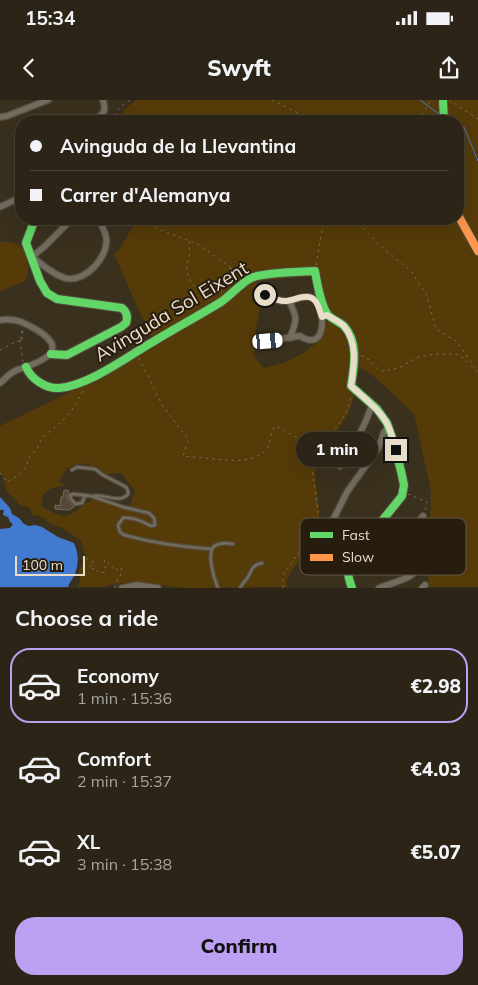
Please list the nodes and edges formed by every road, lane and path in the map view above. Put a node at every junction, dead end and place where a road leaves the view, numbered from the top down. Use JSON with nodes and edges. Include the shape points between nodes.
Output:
{"nodes":[{"id":1,"x":48,"y":100,"type":"edge"},
{"id":2,"x":103,"y":100,"type":"edge"},
{"id":3,"x":130,"y":100,"type":"edge"},
{"id":4,"x":272,"y":100,"type":"edge"},
{"id":5,"x":431,"y":100,"type":"edge"},
{"id":6,"x":445,"y":102,"type":"edge"},
{"id":7,"x":101,"y":115,"type":"edge"},
{"id":8,"x":115,"y":115,"type":"edge"},
{"id":9,"x":301,"y":115,"type":"edge"},
{"id":10,"x":422,"y":115,"type":"edge"},
{"id":11,"x":444,"y":115,"type":"edge"},
{"id":12,"x":0,"y":117,"type":"edge"},
{"id":13,"x":478,"y":119,"type":"edge"},
{"id":14,"x":15,"y":200,"type":"edge"},
{"id":15,"x":0,"y":207,"type":"edge"},
{"id":16,"x":33,"y":225,"type":"edge"},
{"id":17,"x":66,"y":225,"type":"edge"},
{"id":18,"x":101,"y":225,"type":"edge"},
{"id":19,"x":152,"y":225,"type":"edge"},
{"id":20,"x":323,"y":225,"type":"edge"},
{"id":21,"x":360,"y":225,"type":"edge"},
{"id":22,"x":463,"y":225,"type":"edge"},
{"id":23,"x":189,"y":240,"type":"junction"},
{"id":24,"x":478,"y":251,"type":"edge"},
{"id":25,"x":32,"y":257,"type":"junction"},
{"id":26,"x":230,"y":268,"type":"junction"},
{"id":27,"x":315,"y":271,"type":"junction"},
{"id":28,"x":247,"y":280,"type":"junction"},
{"id":29,"x":260,"y":288,"type":"dead end"},
{"id":30,"x":222,"y":301,"type":"junction"},
{"id":31,"x":289,"y":301,"type":"junction"},
{"id":32,"x":213,"y":306,"type":"junction"},
{"id":33,"x":324,"y":316,"type":"junction"},
{"id":34,"x":0,"y":320,"type":"edge"},
{"id":35,"x":23,"y":326,"type":"dead end"},
{"id":36,"x":290,"y":338,"type":"junction"},
{"id":37,"x":20,"y":340,"type":"junction"},
{"id":38,"x":256,"y":342,"type":"dead end"},
{"id":39,"x":0,"y":350,"type":"edge"},
{"id":40,"x":136,"y":352,"type":"junction"},
{"id":41,"x":51,"y":354,"type":"junction"},
{"id":42,"x":354,"y":355,"type":"junction"},
{"id":43,"x":24,"y":365,"type":"junction"},
{"id":44,"x":478,"y":372,"type":"edge"},
{"id":45,"x":90,"y":378,"type":"junction"},
{"id":46,"x":0,"y":383,"type":"edge"},
{"id":47,"x":351,"y":386,"type":"junction"},
{"id":48,"x":372,"y":405,"type":"junction"},
{"id":49,"x":389,"y":428,"type":"junction"},
{"id":50,"x":324,"y":445,"type":"junction"},
{"id":51,"x":340,"y":466,"type":"dead end"},
{"id":52,"x":72,"y":470,"type":"dead end"},
{"id":53,"x":0,"y":473,"type":"edge"},
{"id":54,"x":403,"y":492,"type":"junction"},
{"id":55,"x":85,"y":495,"type":"junction"},
{"id":56,"x":92,"y":497,"type":"junction"},
{"id":57,"x":423,"y":516,"type":"edge"},
{"id":58,"x":317,"y":518,"type":"edge"},
{"id":59,"x":334,"y":518,"type":"edge"},
{"id":60,"x":384,"y":518,"type":"edge"},
{"id":61,"x":232,"y":544,"type":"dead end"},
{"id":62,"x":211,"y":549,"type":"junction"},
{"id":63,"x":300,"y":550,"type":"edge"},
{"id":64,"x":86,"y":558,"type":"dead end"},
{"id":65,"x":262,"y":563,"type":"dead end"},
{"id":66,"x":348,"y":575,"type":"edge"},
{"id":67,"x":412,"y":575,"type":"edge"},
{"id":68,"x":115,"y":588,"type":"edge"},
{"id":69,"x":122,"y":588,"type":"edge"},
{"id":70,"x":158,"y":588,"type":"edge"},
{"id":71,"x":218,"y":588,"type":"edge"},
{"id":72,"x":240,"y":588,"type":"edge"},
{"id":73,"x":283,"y":588,"type":"edge"},
{"id":74,"x":352,"y":588,"type":"edge"},
{"id":75,"x":379,"y":588,"type":"edge"}],
"edges":[{"from":1,"to":12,"type":"street"},
{"from":2,"to":7,"type":"street","via":[[105,109]]},
{"from":3,"to":8,"type":"path"},
{"from":4,"to":9,"type":"path"},
{"from":5,"to":10,"type":"path"},
{"from":6,"to":11,"type":"street"},
{"from":6,"to":13,"type":"path"},
{"from":14,"to":15,"type":"street"},
{"from":16,"to":25,"type":"street","via":[[26,242]]},
{"from":17,"to":25,"type":"street"},
{"from":18,"to":25,"type":"street","via":[[106,248],[90,272],[66,279]]},
{"from":19,"to":23,"type":"path"},
{"from":20,"to":27,"type":"path"},
{"from":21,"to":44,"type":"path","via":[[412,271],[427,296],[436,329],[456,341]]},
{"from":22,"to":24,"type":"street"},
{"from":23,"to":26,"type":"path"},
{"from":23,"to":32,"type":"path","via":[[186,271]]},
{"from":25,"to":41,"type":"street","via":[[40,281],[47,293],[56,299],[122,308],[127,313],[126,324],[67,355]]},
{"from":26,"to":28,"type":"path"},
{"from":26,"to":30,"type":"path","via":[[221,289]]},
{"from":27,"to":28,"type":"street","name":"Avinguda Sol Eixent","via":[[260,275]]},
{"from":27,"to":33,"type":"street"},
{"from":28,"to":30,"type":"street","name":"Avinguda Sol Eixent"},
{"from":29,"to":31,"type":"street","via":[[262,293],[273,299]]},
{"from":30,"to":32,"type":"street","name":"Avinguda Sol Eixent"},
{"from":31,"to":33,"type":"street","via":[[312,298]]},
{"from":31,"to":36,"type":"street","via":[[297,320]]},
{"from":32,"to":40,"type":"street","name":"Avinguda Sol Eixent"},
{"from":33,"to":36,"type":"street","via":[[318,338]]},
{"from":33,"to":42,"type":"street","via":[[343,325],[350,335]]},
{"from":34,"to":41,"type":"street","via":[[17,319],[46,336],[53,348]]},
{"from":35,"to":37,"type":"path"},
{"from":36,"to":38,"type":"street"},
{"from":37,"to":39,"type":"path"},
{"from":37,"to":43,"type":"path"},
{"from":40,"to":45,"type":"street","name":"Avinguda Sol Eixent"},
{"from":40,"to":50,"type":"path","via":[[162,405],[189,440],[183,456],[226,461],[252,457],[267,448],[276,426],[296,437]]},
{"from":41,"to":43,"type":"street"},
{"from":42,"to":44,"type":"path","via":[[365,357],[382,372],[399,368],[418,357],[455,354]]},
{"from":42,"to":47,"type":"street"},
{"from":43,"to":45,"type":"street","name":"Avinguda Sol Eixent","via":[[33,379],[52,388],[66,387]]},
{"from":43,"to":46,"type":"street"},
{"from":45,"to":53,"type":"path","via":[[69,414],[42,437],[24,470],[7,482]]},
{"from":47,"to":48,"type":"street"},
{"from":47,"to":50,"type":"path","via":[[347,412]]},
{"from":48,"to":49,"type":"street"},
{"from":48,"to":51,"type":"street","via":[[366,423]]},
{"from":49,"to":54,"type":"street","via":[[404,480]]},
{"from":49,"to":59,"type":"street"},
{"from":50,"to":58,"type":"path","via":[[315,460],[313,472]]},
{"from":52,"to":56,"type":"lane","via":[[77,467],[95,469],[126,487],[128,494],[121,499]]},
{"from":54,"to":57,"type":"path","via":[[427,502]]},
{"from":54,"to":60,"type":"street"},
{"from":55,"to":55,"type":"lane","via":[[82,503],[75,504],[70,495]]},
{"from":55,"to":56,"type":"lane"},
{"from":56,"to":62,"type":"lane","via":[[146,512],[154,518],[155,524],[151,526],[123,518],[118,525],[124,535]]},
{"from":61,"to":62,"type":"lane","via":[[218,544]]},
{"from":62,"to":71,"type":"lane","via":[[211,567]]},
{"from":63,"to":73,"type":"path","via":[[284,573]]},
{"from":64,"to":68,"type":"path","via":[[94,562],[88,568],[95,568],[99,573],[105,572],[104,560],[114,570],[122,569]]},
{"from":65,"to":72,"type":"lane","via":[[252,567]]},
{"from":66,"to":74,"type":"street"},
{"from":67,"to":75,"type":"street"},
{"from":69,"to":70,"type":"street","via":[[137,585]]}]}
